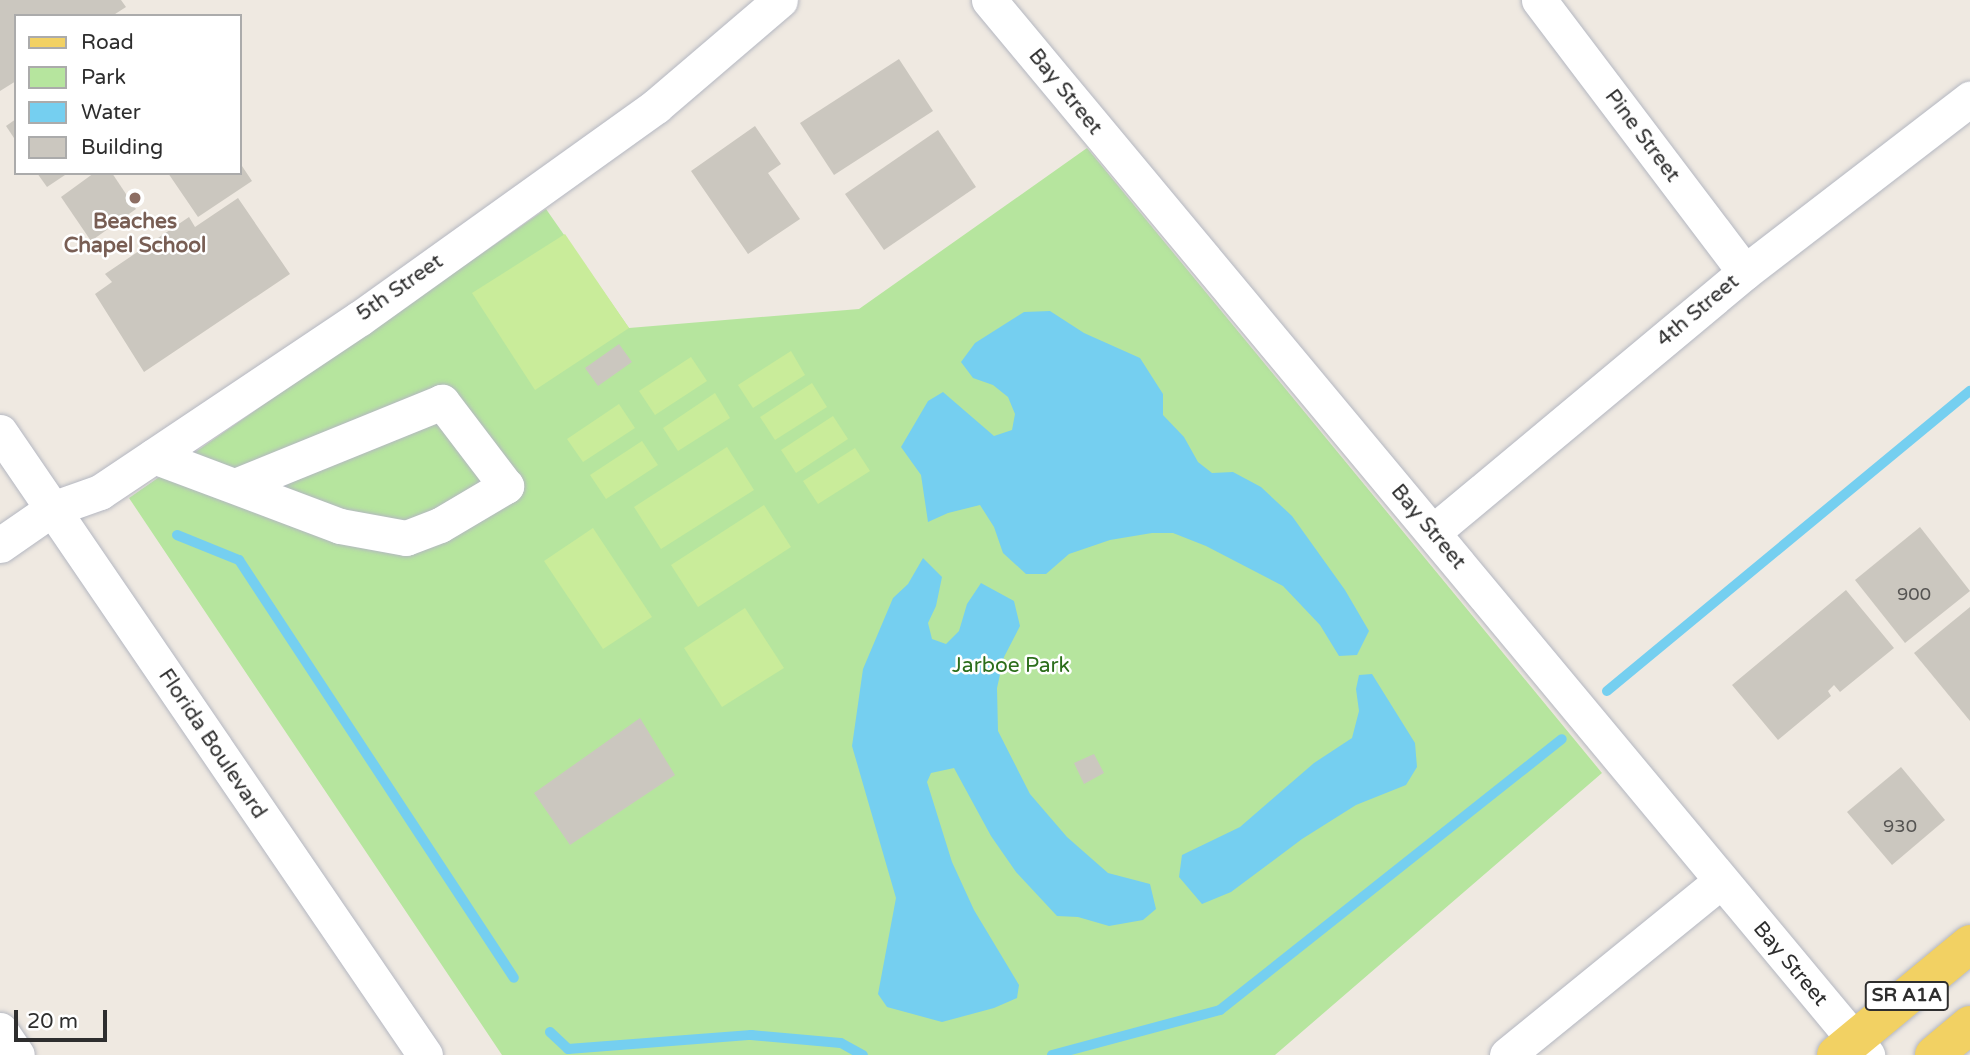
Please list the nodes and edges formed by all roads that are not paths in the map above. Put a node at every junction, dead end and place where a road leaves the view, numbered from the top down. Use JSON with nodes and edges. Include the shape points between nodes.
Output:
{"nodes":[{"id":1,"x":780,"y":0,"type":"edge"},
{"id":2,"x":989,"y":0,"type":"edge"},
{"id":3,"x":1539,"y":0,"type":"edge"},
{"id":4,"x":1970,"y":99,"type":"edge"},
{"id":5,"x":1745,"y":272,"type":"junction"},
{"id":6,"x":0,"y":432,"type":"edge"},
{"id":7,"x":154,"y":456,"type":"junction"},
{"id":8,"x":235,"y":486,"type":"junction"},
{"id":9,"x":52,"y":509,"type":"junction"},
{"id":10,"x":1433,"y":532,"type":"junction"},
{"id":11,"x":0,"y":545,"type":"edge"},
{"id":12,"x":1721,"y":881,"type":"junction"},
{"id":13,"x":1970,"y":944,"type":"edge"},
{"id":14,"x":1970,"y":1025,"type":"edge"},
{"id":15,"x":0,"y":1030,"type":"edge"},
{"id":16,"x":1852,"y":1050,"type":"edge"},
{"id":17,"x":17,"y":1055,"type":"edge"},
{"id":18,"x":425,"y":1055,"type":"edge"},
{"id":19,"x":1507,"y":1055,"type":"edge"},
{"id":20,"x":1934,"y":1055,"type":"edge"}],
"edges":[{"from":1,"to":7,"type":"street","name":"5th Street","via":[[656,106],[360,317]]},
{"from":2,"to":10,"type":"street","name":"Bay Street"},
{"from":3,"to":5,"type":"street","name":"Pine Street"},
{"from":4,"to":5,"type":"street","name":"4th Street"},
{"from":5,"to":10,"type":"street","name":"4th Street"},
{"from":6,"to":9,"type":"street","name":"Florida Boulevard"},
{"from":7,"to":8,"type":"street"},
{"from":7,"to":9,"type":"street","name":"5th Street","via":[[100,492]]},
{"from":8,"to":8,"type":"street","via":[[340,526],[406,538],[440,525],[506,486],[442,402]]},
{"from":9,"to":11,"type":"street","name":"5th Street"},
{"from":9,"to":18,"type":"street","name":"Florida Boulevard"},
{"from":10,"to":12,"type":"street","name":"Bay Street"},
{"from":12,"to":16,"type":"street","name":"Bay Street"},
{"from":12,"to":19,"type":"street"},
{"from":13,"to":16,"type":"main road","number":"SR A1A"},
{"from":14,"to":20,"type":"main road","number":"SR A1A"},
{"from":15,"to":17,"type":"street"}]}
